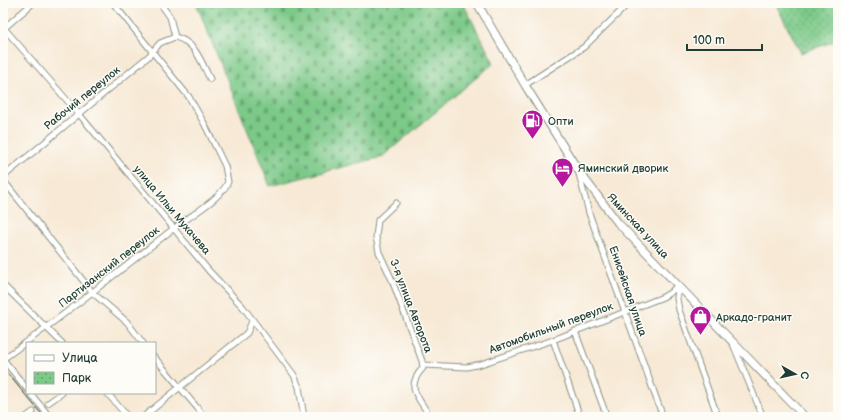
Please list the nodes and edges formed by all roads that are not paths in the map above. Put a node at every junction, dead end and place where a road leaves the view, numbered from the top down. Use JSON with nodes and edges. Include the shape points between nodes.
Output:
{"nodes":[{"id":1,"x":33,"y":3,"type":"edge"},
{"id":2,"x":112,"y":3,"type":"edge"},
{"id":3,"x":160,"y":3,"type":"edge"},
{"id":4,"x":477,"y":3,"type":"edge"},
{"id":5,"x":628,"y":3,"type":"edge"},
{"id":6,"x":3,"y":28,"type":"edge"},
{"id":7,"x":175,"y":37,"type":"junction"},
{"id":8,"x":152,"y":52,"type":"junction"},
{"id":9,"x":210,"y":79,"type":"dead end"},
{"id":10,"x":525,"y":85,"type":"junction"},
{"id":11,"x":79,"y":114,"type":"junction"},
{"id":12,"x":578,"y":170,"type":"junction"},
{"id":13,"x":3,"y":179,"type":"edge"},
{"id":14,"x":396,"y":202,"type":"dead end"},
{"id":15,"x":174,"y":228,"type":"junction"},
{"id":16,"x":3,"y":285,"type":"edge"},
{"id":17,"x":678,"y":285,"type":"junction"},
{"id":18,"x":93,"y":293,"type":"junction"},
{"id":19,"x":624,"y":312,"type":"junction"},
{"id":20,"x":252,"y":321,"type":"junction"},
{"id":21,"x":48,"y":327,"type":"junction"},
{"id":22,"x":575,"y":331,"type":"junction"},
{"id":23,"x":553,"y":340,"type":"junction"},
{"id":24,"x":731,"y":340,"type":"junction"},
{"id":25,"x":27,"y":342,"type":"edge"},
{"id":26,"x":61,"y":342,"type":"edge"},
{"id":27,"x":142,"y":342,"type":"edge"},
{"id":28,"x":26,"y":343,"type":"edge"},
{"id":29,"x":3,"y":359,"type":"edge"},
{"id":30,"x":156,"y":359,"type":"edge"},
{"id":31,"x":423,"y":365,"type":"junction"},
{"id":32,"x":178,"y":387,"type":"junction"},
{"id":33,"x":26,"y":388,"type":"edge"},
{"id":34,"x":31,"y":394,"type":"edge"},
{"id":35,"x":61,"y":394,"type":"edge"},
{"id":36,"x":108,"y":394,"type":"edge"},
{"id":37,"x":48,"y":403,"type":"dead end"},
{"id":38,"x":33,"y":412,"type":"dead end"},
{"id":39,"x":26,"y":417,"type":"edge"},
{"id":40,"x":50,"y":417,"type":"edge"},
{"id":41,"x":128,"y":417,"type":"edge"},
{"id":42,"x":143,"y":417,"type":"edge"},
{"id":43,"x":205,"y":417,"type":"edge"},
{"id":44,"x":304,"y":417,"type":"edge"},
{"id":45,"x":430,"y":417,"type":"edge"},
{"id":46,"x":580,"y":417,"type":"edge"},
{"id":47,"x":607,"y":417,"type":"edge"},
{"id":48,"x":662,"y":417,"type":"edge"},
{"id":49,"x":718,"y":417,"type":"edge"},
{"id":50,"x":763,"y":417,"type":"edge"},
{"id":51,"x":805,"y":417,"type":"edge"}],
"edges":[{"from":1,"to":6,"type":"street"},
{"from":2,"to":8,"type":"street"},
{"from":3,"to":7,"type":"street","via":[[170,17]]},
{"from":4,"to":10,"type":"main road","name":"Яминская улица"},
{"from":5,"to":10,"type":"street","via":[[584,47]]},
{"from":6,"to":11,"type":"street","name":"улица Ильи Мухачева"},
{"from":7,"to":8,"type":"street","name":"Рабочий переулок","via":[[160,44]]},
{"from":7,"to":9,"type":"street","via":[[194,48]]},
{"from":8,"to":11,"type":"street","name":"Рабочий переулок"},
{"from":8,"to":15,"type":"street","name":"Партизанский переулок","via":[[185,92],[204,122],[227,173],[228,181],[220,194]]},
{"from":10,"to":12,"type":"main road","name":"Яминская улица"},
{"from":11,"to":13,"type":"street","name":"Рабочий переулок"},
{"from":11,"to":15,"type":"street","name":"улица Ильи Мухачева"},
{"from":12,"to":17,"type":"main road","name":"Яминская улица","via":[[618,223]]},
{"from":12,"to":19,"type":"street","name":"Енисейская улица","via":[[589,213]]},
{"from":13,"to":18,"type":"street"},
{"from":14,"to":31,"type":"street","name":"3-я улица Авторота","via":[[378,220],[376,242]]},
{"from":15,"to":18,"type":"street","name":"Партизанский переулок"},
{"from":15,"to":20,"type":"street","name":"улица Ильи Мухачева","via":[[243,307]]},
{"from":16,"to":21,"type":"street"},
{"from":17,"to":19,"type":"street","name":"Автомобильный переулок","via":[[667,295]]},
{"from":17,"to":24,"type":"main road","name":"Яминская улица"},
{"from":17,"to":49,"type":"street","via":[[679,310]]},
{"from":18,"to":21,"type":"street","name":"Партизанский переулок"},
{"from":18,"to":27,"type":"street","via":[[127,322]]},
{"from":19,"to":22,"type":"street","name":"Автомобильный переулок"},
{"from":19,"to":48,"type":"street","name":"Енисейская улица"},
{"from":20,"to":32,"type":"street","via":[[247,333]]},
{"from":20,"to":44,"type":"street","name":"улица Ильи Мухачева","via":[[296,378]]},
{"from":21,"to":25,"type":"street","name":"Партизанский переулок"},
{"from":21,"to":26,"type":"street"},
{"from":22,"to":23,"type":"street","name":"Автомобильный переулок"},
{"from":22,"to":47,"type":"street"},
{"from":23,"to":31,"type":"street","name":"Автомобильный переулок","via":[[472,366]]},
{"from":23,"to":46,"type":"street"},
{"from":24,"to":50,"type":"street"},
{"from":24,"to":51,"type":"main road","name":"Яминская улица"},
{"from":28,"to":29,"type":"street","name":"Партизанский переулок"},
{"from":29,"to":33,"type":"street"},
{"from":30,"to":32,"type":"street"},
{"from":31,"to":45,"type":"street","name":"3-я улица Авторота","via":[[415,377],[414,389]]},
{"from":32,"to":42,"type":"street"},
{"from":32,"to":43,"type":"street"},
{"from":34,"to":40,"type":"street"},
{"from":35,"to":37,"type":"street"},
{"from":36,"to":41,"type":"street"},
{"from":38,"to":39,"type":"street"}]}
